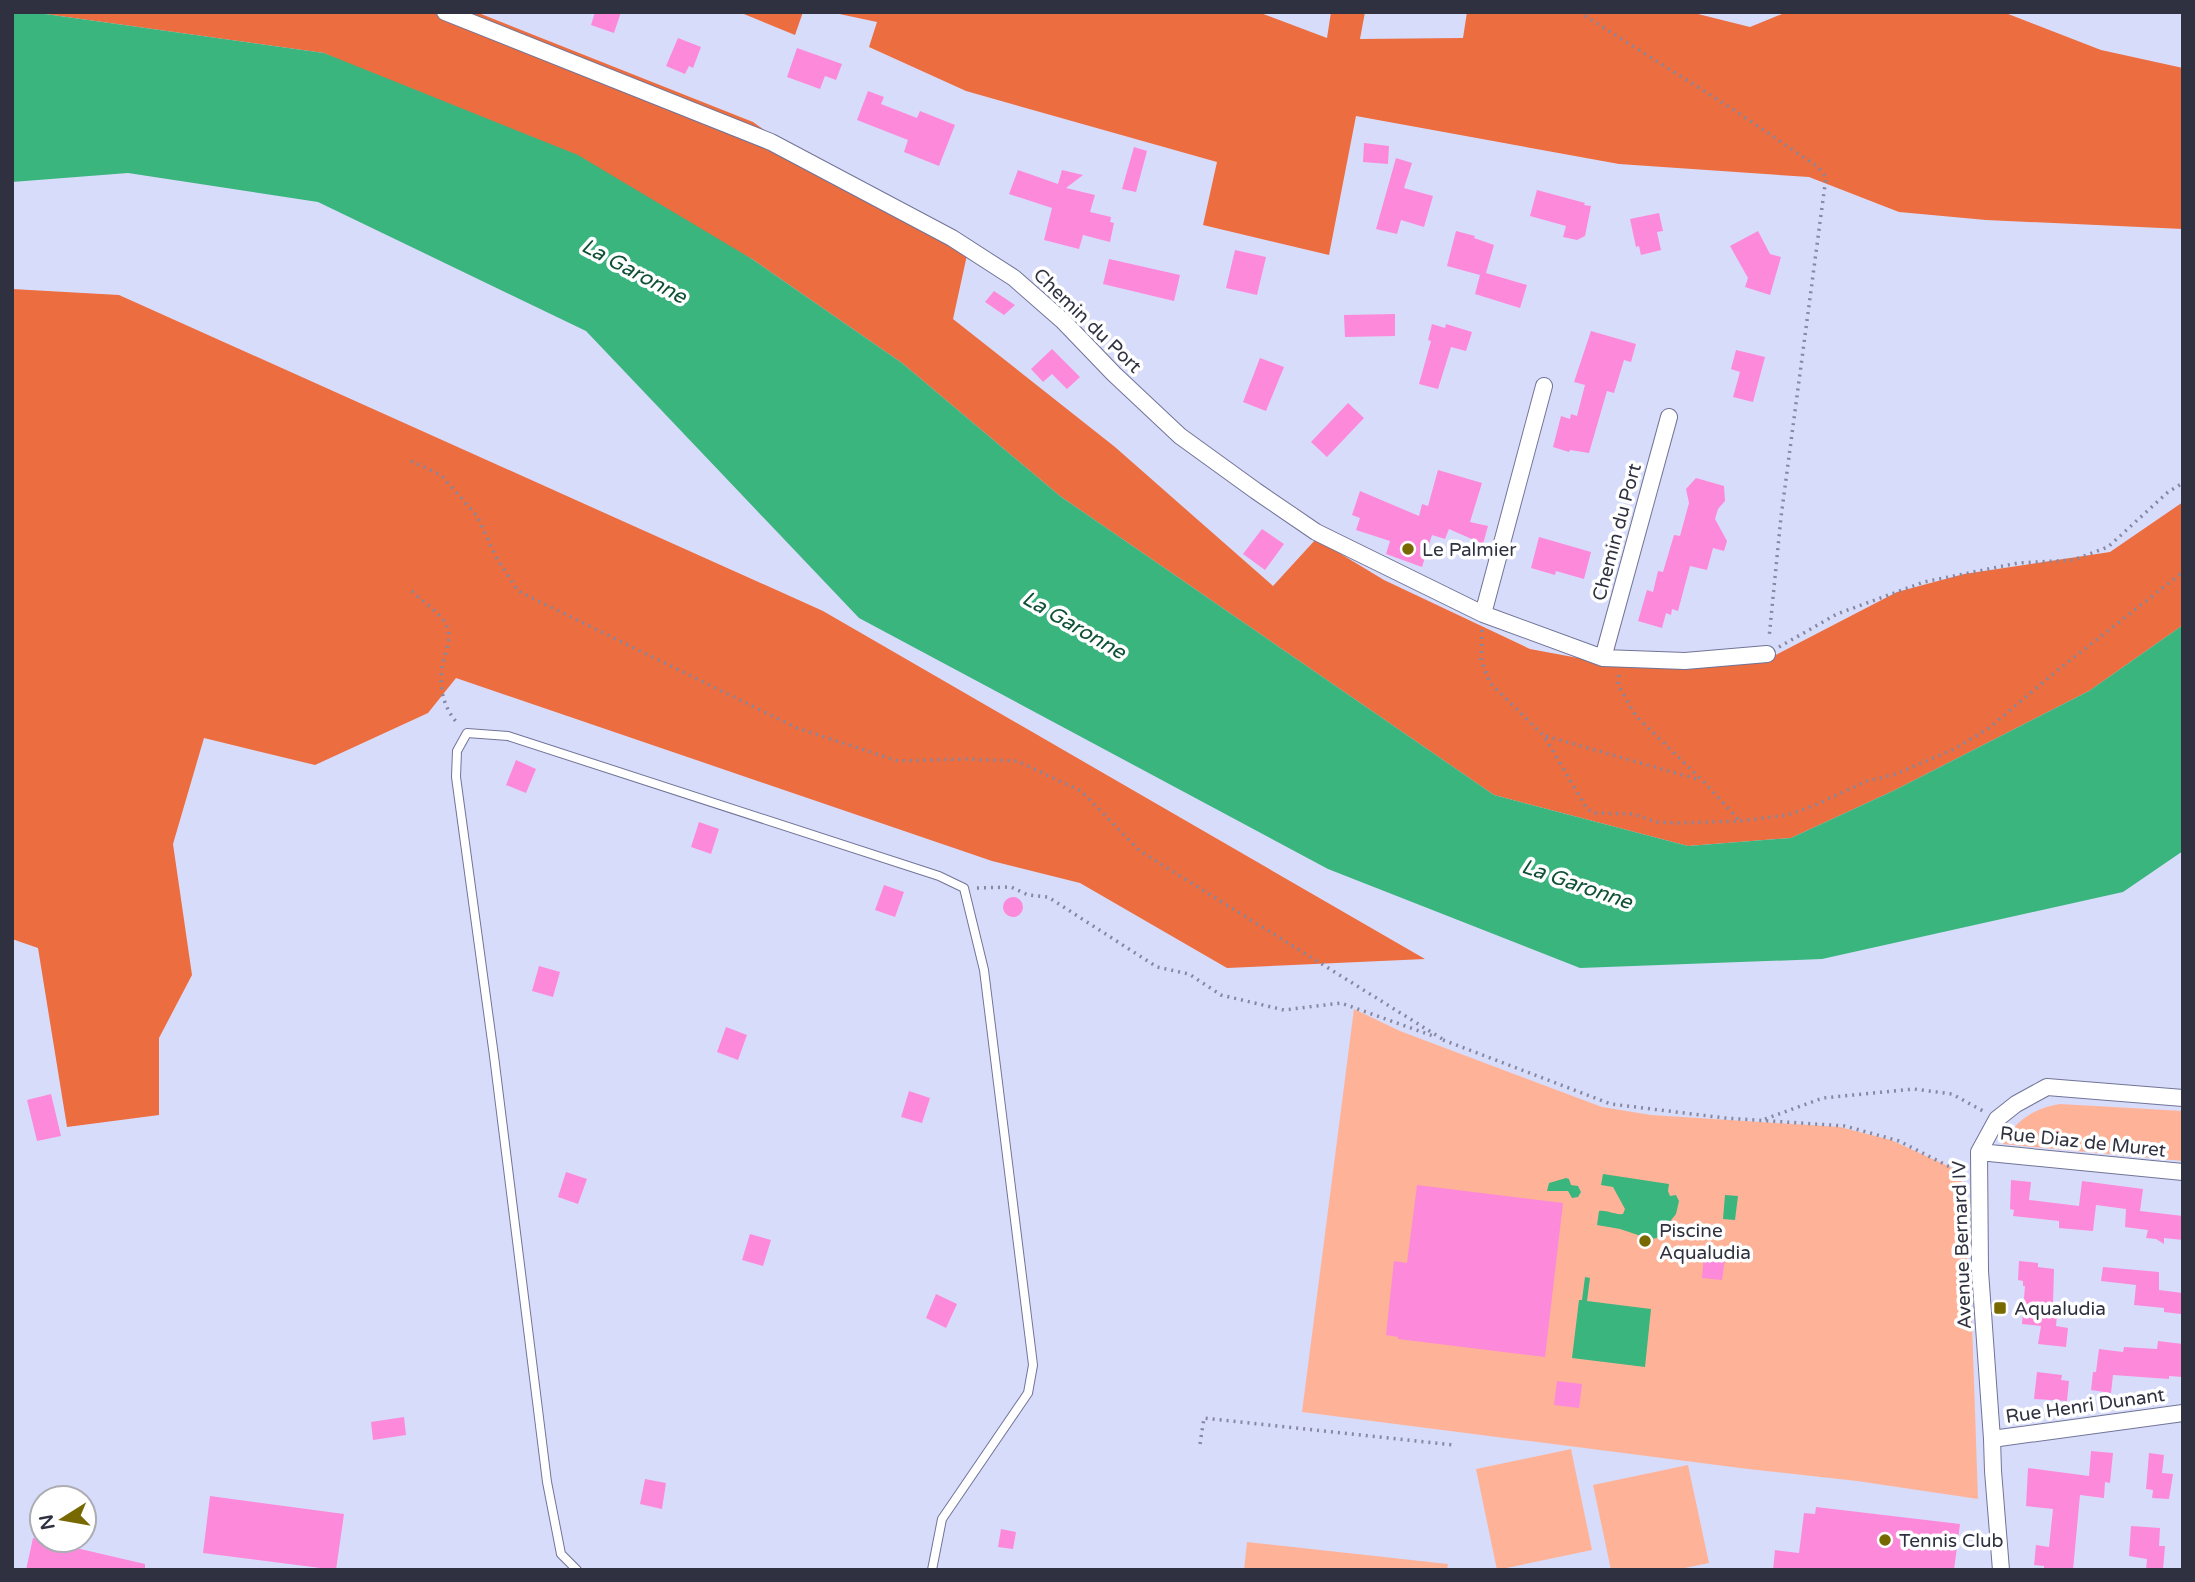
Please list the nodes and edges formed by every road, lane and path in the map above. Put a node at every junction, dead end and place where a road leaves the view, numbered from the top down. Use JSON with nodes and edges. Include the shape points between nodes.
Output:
{"nodes":[{"id":1,"x":444,"y":12,"type":"edge"},
{"id":2,"x":1579,"y":12,"type":"edge"},
{"id":3,"x":1544,"y":386,"type":"dead end"},
{"id":4,"x":1669,"y":417,"type":"dead end"},
{"id":5,"x":411,"y":461,"type":"dead end"},
{"id":6,"x":2183,"y":483,"type":"edge"},
{"id":7,"x":2183,"y":572,"type":"edge"},
{"id":8,"x":412,"y":591,"type":"dead end"},
{"id":9,"x":1483,"y":614,"type":"junction"},
{"id":10,"x":1767,"y":654,"type":"junction"},
{"id":11,"x":1611,"y":659,"type":"junction"},
{"id":12,"x":467,"y":733,"type":"junction"},
{"id":13,"x":1544,"y":736,"type":"junction"},
{"id":14,"x":1703,"y":781,"type":"junction"},
{"id":15,"x":1740,"y":821,"type":"junction"},
{"id":16,"x":964,"y":888,"type":"junction"},
{"id":17,"x":1444,"y":1040,"type":"junction"},
{"id":18,"x":2183,"y":1098,"type":"edge"},
{"id":19,"x":1997,"y":1119,"type":"junction"},
{"id":20,"x":1761,"y":1120,"type":"junction"},
{"id":21,"x":1979,"y":1152,"type":"junction"},
{"id":22,"x":1979,"y":1171,"type":"junction"},
{"id":23,"x":2183,"y":1172,"type":"edge"},
{"id":24,"x":2183,"y":1413,"type":"edge"},
{"id":25,"x":1992,"y":1439,"type":"junction"},
{"id":26,"x":1200,"y":1444,"type":"dead end"},
{"id":27,"x":1453,"y":1445,"type":"dead end"},
{"id":28,"x":577,"y":1570,"type":"edge"},
{"id":29,"x":932,"y":1570,"type":"edge"},
{"id":30,"x":2001,"y":1570,"type":"edge"}],
"edges":[{"from":1,"to":9,"type":"street","name":"Chemin du Port","via":[[771,142],[952,238],[1014,278],[1180,436],[1266,498],[1316,532]]},
{"from":2,"to":10,"type":"path","via":[[1734,110],[1826,177]]},
{"from":3,"to":9,"type":"street"},
{"from":4,"to":11,"type":"street","name":"Chemin du Port"},
{"from":5,"to":17,"type":"path","via":[[441,475],[477,516],[518,591],[797,728],[898,761],[1017,761],[1081,791],[1140,851]]},
{"from":6,"to":10,"type":"path","via":[[2108,547],[2073,560],[2018,563],[1924,582],[1837,614]]},
{"from":7,"to":15,"type":"path","via":[[2003,719],[1966,742],[1805,809]]},
{"from":8,"to":12,"type":"path","via":[[445,622],[450,642],[441,689],[449,714]]},
{"from":9,"to":11,"type":"street","name":"Chemin du Port"},
{"from":9,"to":13,"type":"path","via":[[1481,660],[1490,683]]},
{"from":10,"to":11,"type":"street","name":"Chemin du Port","via":[[1685,661]]},
{"from":11,"to":14,"type":"path","via":[[1618,685],[1636,716]]},
{"from":12,"to":16,"type":"lane","via":[[508,736]]},
{"from":12,"to":28,"type":"lane","via":[[457,751],[456,776],[547,1482],[561,1554]]},
{"from":13,"to":14,"type":"path"},
{"from":13,"to":15,"type":"path","via":[[1587,809],[1595,813],[1633,814],[1657,822]]},
{"from":14,"to":15,"type":"path"},
{"from":16,"to":17,"type":"path","via":[[1011,887],[1048,897],[1157,967],[1189,974],[1221,995],[1284,1010],[1341,1003]]},
{"from":16,"to":29,"type":"lane","via":[[984,970],[1033,1365],[1028,1393],[942,1519]]},
{"from":17,"to":20,"type":"path","via":[[1611,1104]]},
{"from":18,"to":19,"type":"street","name":"Avenue Bernard IV","via":[[2047,1087]]},
{"from":19,"to":20,"type":"path","via":[[1952,1094],[1914,1089],[1823,1098]]},
{"from":19,"to":21,"type":"street","name":"Avenue Bernard IV"},
{"from":20,"to":22,"type":"path","via":[[1845,1125],[1899,1141],[1954,1169]]},
{"from":21,"to":22,"type":"street","name":"Avenue Bernard IV"},
{"from":21,"to":23,"type":"street","name":"Rue Diaz de Muret"},
{"from":22,"to":25,"type":"street","name":"Avenue Bernard IV","via":[[1980,1271]]},
{"from":24,"to":25,"type":"street","name":"Rue Henri Dunant"},
{"from":25,"to":30,"type":"street","name":"Avenue Bernard IV"},
{"from":26,"to":27,"type":"path","via":[[1203,1418]]}]}
